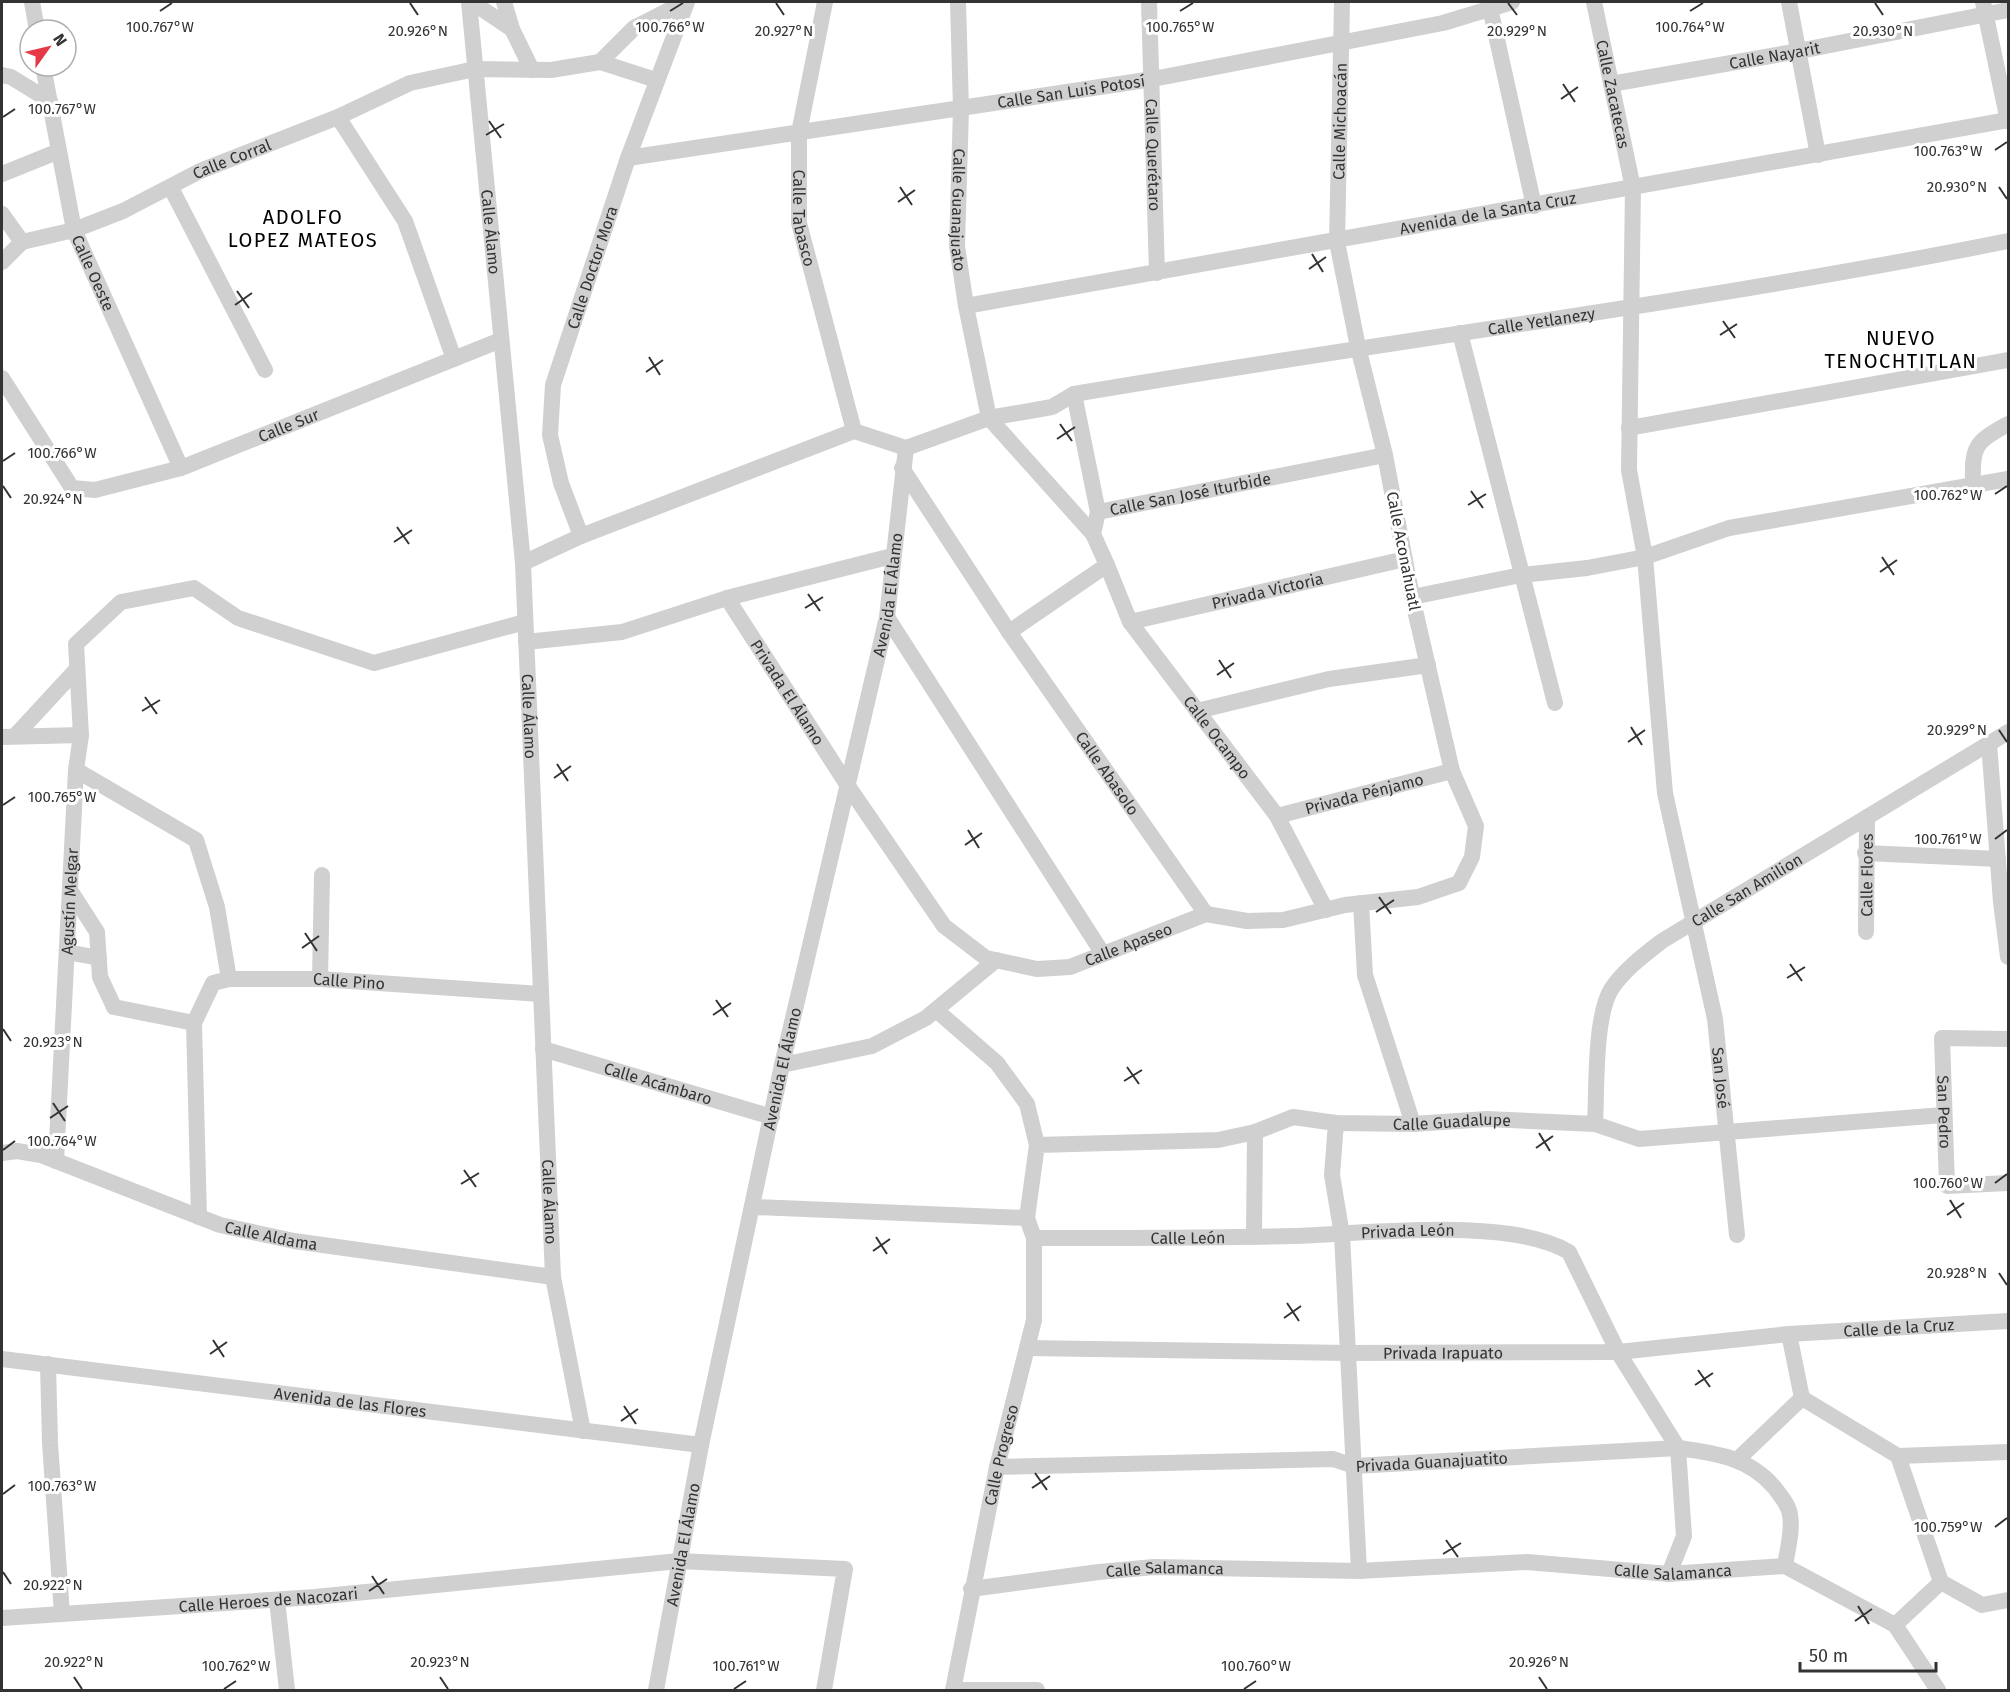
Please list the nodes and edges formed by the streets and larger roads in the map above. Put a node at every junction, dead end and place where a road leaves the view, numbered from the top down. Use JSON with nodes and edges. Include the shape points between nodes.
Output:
{"nodes":[{"id":1,"x":32,"y":2,"type":"edge"},
{"id":2,"x":471,"y":2,"type":"edge"},
{"id":3,"x":504,"y":2,"type":"edge"},
{"id":4,"x":686,"y":2,"type":"edge"},
{"id":5,"x":825,"y":2,"type":"edge"},
{"id":6,"x":958,"y":2,"type":"edge"},
{"id":7,"x":1149,"y":2,"type":"edge"},
{"id":8,"x":1342,"y":2,"type":"edge"},
{"id":9,"x":1512,"y":2,"type":"edge"},
{"id":10,"x":1594,"y":2,"type":"edge"},
{"id":11,"x":1789,"y":2,"type":"edge"},
{"id":12,"x":1490,"y":8,"type":"junction"},
{"id":13,"x":1984,"y":8,"type":"edge"},
{"id":14,"x":2008,"y":10,"type":"edge"},
{"id":15,"x":35,"y":18,"type":"edge"},
{"id":16,"x":512,"y":29,"type":"junction"},
{"id":17,"x":1342,"y":43,"type":"junction"},
{"id":18,"x":1798,"y":51,"type":"junction"},
{"id":19,"x":600,"y":62,"type":"junction"},
{"id":20,"x":475,"y":69,"type":"junction"},
{"id":21,"x":532,"y":70,"type":"junction"},
{"id":22,"x":2,"y":75,"type":"edge"},
{"id":23,"x":46,"y":78,"type":"edge"},
{"id":24,"x":1153,"y":79,"type":"junction"},
{"id":25,"x":656,"y":80,"type":"junction"},
{"id":26,"x":1611,"y":84,"type":"junction"},
{"id":27,"x":50,"y":101,"type":"junction"},
{"id":28,"x":961,"y":109,"type":"junction"},
{"id":29,"x":339,"y":117,"type":"junction"},
{"id":30,"x":2008,"y":120,"type":"edge"},
{"id":31,"x":799,"y":133,"type":"junction"},
{"id":32,"x":59,"y":151,"type":"junction"},
{"id":33,"x":1818,"y":155,"type":"junction"},
{"id":34,"x":628,"y":158,"type":"junction"},
{"id":35,"x":2,"y":174,"type":"edge"},
{"id":36,"x":171,"y":188,"type":"junction"},
{"id":37,"x":1633,"y":188,"type":"junction"},
{"id":38,"x":1534,"y":206,"type":"junction"},
{"id":39,"x":2,"y":214,"type":"edge"},
{"id":40,"x":74,"y":230,"type":"junction"},
{"id":41,"x":2008,"y":241,"type":"edge"},
{"id":42,"x":22,"y":242,"type":"junction"},
{"id":43,"x":1337,"y":242,"type":"junction"},
{"id":44,"x":2,"y":262,"type":"edge"},
{"id":45,"x":1157,"y":273,"type":"junction"},
{"id":46,"x":966,"y":306,"type":"junction"},
{"id":47,"x":1629,"y":307,"type":"junction"},
{"id":48,"x":1460,"y":333,"type":"junction"},
{"id":49,"x":501,"y":340,"type":"junction"},
{"id":50,"x":1358,"y":347,"type":"junction"},
{"id":51,"x":454,"y":359,"type":"junction"},
{"id":52,"x":2008,"y":360,"type":"edge"},
{"id":53,"x":265,"y":370,"type":"dead end"},
{"id":54,"x":2,"y":378,"type":"edge"},
{"id":55,"x":1074,"y":394,"type":"junction"},
{"id":56,"x":989,"y":418,"type":"junction"},
{"id":57,"x":2008,"y":424,"type":"edge"},
{"id":58,"x":1629,"y":428,"type":"junction"},
{"id":59,"x":854,"y":431,"type":"junction"},
{"id":60,"x":906,"y":448,"type":"junction"},
{"id":61,"x":1385,"y":454,"type":"junction"},
{"id":62,"x":181,"y":468,"type":"junction"},
{"id":63,"x":902,"y":468,"type":"junction"},
{"id":64,"x":2008,"y":479,"type":"edge"},
{"id":65,"x":1973,"y":486,"type":"junction"},
{"id":66,"x":1098,"y":513,"type":"junction"},
{"id":67,"x":1093,"y":534,"type":"junction"},
{"id":68,"x":581,"y":536,"type":"junction"},
{"id":69,"x":892,"y":556,"type":"junction"},
{"id":70,"x":1645,"y":557,"type":"junction"},
{"id":71,"x":1405,"y":559,"type":"junction"},
{"id":72,"x":522,"y":563,"type":"junction"},
{"id":73,"x":1107,"y":565,"type":"junction"},
{"id":74,"x":1521,"y":575,"type":"junction"},
{"id":75,"x":1412,"y":597,"type":"junction"},
{"id":76,"x":727,"y":598,"type":"junction"},
{"id":77,"x":887,"y":617,"type":"junction"},
{"id":78,"x":525,"y":622,"type":"junction"},
{"id":79,"x":1130,"y":622,"type":"junction"},
{"id":80,"x":1009,"y":632,"type":"junction"},
{"id":81,"x":526,"y":642,"type":"junction"},
{"id":82,"x":1428,"y":665,"type":"junction"},
{"id":83,"x":76,"y":670,"type":"junction"},
{"id":84,"x":1555,"y":703,"type":"dead end"},
{"id":85,"x":1197,"y":711,"type":"junction"},
{"id":86,"x":2008,"y":732,"type":"edge"},
{"id":87,"x":81,"y":735,"type":"junction"},
{"id":88,"x":8,"y":736,"type":"edge"},
{"id":89,"x":1989,"y":743,"type":"junction"},
{"id":90,"x":76,"y":770,"type":"junction"},
{"id":91,"x":1452,"y":771,"type":"junction"},
{"id":92,"x":848,"y":786,"type":"junction"},
{"id":93,"x":1277,"y":816,"type":"junction"},
{"id":94,"x":1867,"y":817,"type":"junction"},
{"id":95,"x":1865,"y":853,"type":"junction"},
{"id":96,"x":1998,"y":859,"type":"junction"},
{"id":97,"x":322,"y":875,"type":"dead end"},
{"id":98,"x":70,"y":890,"type":"junction"},
{"id":99,"x":2005,"y":902,"type":"edge"},
{"id":100,"x":1361,"y":903,"type":"junction"},
{"id":101,"x":1326,"y":910,"type":"junction"},
{"id":102,"x":1206,"y":914,"type":"junction"},
{"id":103,"x":1694,"y":922,"type":"junction"},
{"id":104,"x":1866,"y":932,"type":"dead end"},
{"id":105,"x":67,"y":952,"type":"junction"},
{"id":106,"x":1103,"y":954,"type":"junction"},
{"id":107,"x":2008,"y":957,"type":"edge"},
{"id":108,"x":99,"y":958,"type":"junction"},
{"id":109,"x":996,"y":960,"type":"junction"},
{"id":110,"x":320,"y":979,"type":"junction"},
{"id":111,"x":221,"y":981,"type":"junction"},
{"id":112,"x":541,"y":994,"type":"junction"},
{"id":113,"x":936,"y":1010,"type":"junction"},
{"id":114,"x":194,"y":1023,"type":"junction"},
{"id":115,"x":2008,"y":1039,"type":"edge"},
{"id":116,"x":543,"y":1049,"type":"junction"},
{"id":117,"x":782,"y":1065,"type":"junction"},
{"id":118,"x":1943,"y":1115,"type":"junction"},
{"id":119,"x":772,"y":1117,"type":"junction"},
{"id":120,"x":1336,"y":1123,"type":"junction"},
{"id":121,"x":1413,"y":1124,"type":"junction"},
{"id":122,"x":1595,"y":1124,"type":"junction"},
{"id":123,"x":1255,"y":1132,"type":"junction"},
{"id":124,"x":1727,"y":1132,"type":"junction"},
{"id":125,"x":1037,"y":1144,"type":"junction"},
{"id":126,"x":2,"y":1153,"type":"edge"},
{"id":127,"x":56,"y":1161,"type":"junction"},
{"id":128,"x":2008,"y":1183,"type":"edge"},
{"id":129,"x":753,"y":1207,"type":"junction"},
{"id":130,"x":199,"y":1217,"type":"junction"},
{"id":131,"x":1027,"y":1218,"type":"junction"},
{"id":132,"x":1342,"y":1235,"type":"junction"},
{"id":133,"x":1737,"y":1235,"type":"dead end"},
{"id":134,"x":1254,"y":1237,"type":"junction"},
{"id":135,"x":1034,"y":1238,"type":"junction"},
{"id":136,"x":553,"y":1277,"type":"junction"},
{"id":137,"x":2008,"y":1321,"type":"edge"},
{"id":138,"x":1789,"y":1334,"type":"junction"},
{"id":139,"x":1027,"y":1348,"type":"junction"},
{"id":140,"x":1618,"y":1352,"type":"junction"},
{"id":141,"x":1348,"y":1353,"type":"junction"},
{"id":142,"x":2,"y":1359,"type":"edge"},
{"id":143,"x":48,"y":1364,"type":"junction"},
{"id":144,"x":1802,"y":1398,"type":"junction"},
{"id":145,"x":583,"y":1431,"type":"junction"},
{"id":146,"x":701,"y":1445,"type":"junction"},
{"id":147,"x":1678,"y":1448,"type":"junction"},
{"id":148,"x":2008,"y":1452,"type":"edge"},
{"id":149,"x":1898,"y":1456,"type":"junction"},
{"id":150,"x":1738,"y":1459,"type":"junction"},
{"id":151,"x":1354,"y":1466,"type":"junction"},
{"id":152,"x":997,"y":1467,"type":"junction"},
{"id":153,"x":679,"y":1561,"type":"junction"},
{"id":154,"x":1785,"y":1566,"type":"junction"},
{"id":155,"x":1359,"y":1571,"type":"junction"},
{"id":156,"x":1669,"y":1574,"type":"junction"},
{"id":157,"x":1941,"y":1582,"type":"junction"},
{"id":158,"x":971,"y":1589,"type":"junction"},
{"id":159,"x":277,"y":1600,"type":"junction"},
{"id":160,"x":2008,"y":1600,"type":"edge"},
{"id":161,"x":62,"y":1614,"type":"junction"},
{"id":162,"x":2,"y":1618,"type":"edge"},
{"id":163,"x":1894,"y":1626,"type":"junction"},
{"id":164,"x":287,"y":1690,"type":"edge"},
{"id":165,"x":656,"y":1690,"type":"edge"},
{"id":166,"x":824,"y":1690,"type":"edge"},
{"id":167,"x":953,"y":1690,"type":"edge"},
{"id":168,"x":1037,"y":1690,"type":"edge"},
{"id":169,"x":1938,"y":1690,"type":"edge"}],
"edges":[{"from":1,"to":15,"type":"street"},
{"from":2,"to":16,"type":"street"},
{"from":2,"to":20,"type":"street","name":"Calle Álamo"},
{"from":3,"to":16,"type":"street"},
{"from":4,"to":19,"type":"street","via":[[634,28]]},
{"from":4,"to":25,"type":"street","name":"Calle Doctor Mora"},
{"from":5,"to":31,"type":"street","name":"Calle Tabasco"},
{"from":6,"to":28,"type":"street","name":"Calle Guanajuato"},
{"from":7,"to":24,"type":"street","name":"Calle Querétaro"},
{"from":8,"to":17,"type":"street","name":"Calle Michoacán"},
{"from":9,"to":12,"type":"street","name":"Calle San Luis Potosí"},
{"from":10,"to":26,"type":"street","name":"Calle Zacatecas"},
{"from":11,"to":18,"type":"street"},
{"from":12,"to":17,"type":"street","name":"Calle San Luis Potosí","via":[[1443,23]]},
{"from":12,"to":38,"type":"street"},
{"from":13,"to":14,"type":"street","name":"Calle Nayarit"},
{"from":13,"to":18,"type":"street","name":"Calle Nayarit"},
{"from":13,"to":30,"type":"street"},
{"from":16,"to":21,"type":"street"},
{"from":17,"to":24,"type":"street","name":"Calle San Luis Potosí"},
{"from":17,"to":43,"type":"street","name":"Calle Michoacán"},
{"from":18,"to":26,"type":"street","name":"Calle Nayarit"},
{"from":18,"to":33,"type":"street"},
{"from":19,"to":21,"type":"street","name":"Calle Corral"},
{"from":19,"to":25,"type":"street"},
{"from":20,"to":21,"type":"street","name":"Calle Corral"},
{"from":20,"to":29,"type":"street","name":"Calle Corral","via":[[410,83]]},
{"from":20,"to":49,"type":"street","name":"Calle Álamo"},
{"from":22,"to":27,"type":"street"},
{"from":23,"to":27,"type":"street","name":"Calle Oeste"},
{"from":24,"to":28,"type":"street","name":"Calle San Luis Potosí"},
{"from":24,"to":45,"type":"street","name":"Calle Querétaro"},
{"from":25,"to":34,"type":"street","name":"Calle Doctor Mora"},
{"from":26,"to":37,"type":"street","name":"Calle Zacatecas"},
{"from":27,"to":32,"type":"street","name":"Calle Oeste"},
{"from":28,"to":31,"type":"street","name":"Calle San Luis Potosí"},
{"from":28,"to":46,"type":"street","name":"Calle Guanajuato","via":[[957,246]]},
{"from":29,"to":36,"type":"street","name":"Calle Corral","via":[[200,171]]},
{"from":29,"to":51,"type":"street","via":[[405,221]]},
{"from":30,"to":33,"type":"street","name":"Avenida de la Santa Cruz"},
{"from":31,"to":34,"type":"street","name":"Calle San Luis Potosí"},
{"from":31,"to":59,"type":"street","name":"Calle Tabasco","via":[[799,223]]},
{"from":32,"to":35,"type":"street"},
{"from":32,"to":40,"type":"street","name":"Calle Oeste"},
{"from":33,"to":37,"type":"street","name":"Avenida de la Santa Cruz"},
{"from":34,"to":68,"type":"street","name":"Calle Doctor Mora","via":[[553,385],[550,435],[561,483]]},
{"from":36,"to":40,"type":"street","name":"Calle Corral"},
{"from":36,"to":53,"type":"street"},
{"from":37,"to":38,"type":"street","name":"Avenida de la Santa Cruz"},
{"from":37,"to":47,"type":"street","name":"Calle Zacatecas"},
{"from":38,"to":43,"type":"street","name":"Avenida de la Santa Cruz"},
{"from":39,"to":42,"type":"street"},
{"from":40,"to":42,"type":"street","name":"Calle Corral"},
{"from":40,"to":62,"type":"street","name":"Calle Oeste"},
{"from":41,"to":47,"type":"street","name":"Calle Yetlanezy"},
{"from":42,"to":44,"type":"street"},
{"from":43,"to":45,"type":"street","name":"Avenida de la Santa Cruz"},
{"from":43,"to":50,"type":"street","name":"Calle Aconahuatl"},
{"from":45,"to":46,"type":"street","name":"Avenida de la Santa Cruz"},
{"from":46,"to":56,"type":"street","name":"Calle Guanajuato"},
{"from":47,"to":48,"type":"street","name":"Calle Yetlanezy"},
{"from":47,"to":58,"type":"street","name":"Calle Zacatecas"},
{"from":48,"to":50,"type":"street","name":"Calle Yetlanezy"},
{"from":48,"to":74,"type":"street"},
{"from":49,"to":51,"type":"street","name":"Calle Sur"},
{"from":49,"to":72,"type":"street","name":"Calle Álamo"},
{"from":50,"to":55,"type":"street","name":"Calle Yetlanezy"},
{"from":50,"to":61,"type":"street","name":"Calle Aconahuatl"},
{"from":51,"to":62,"type":"street","name":"Calle Sur"},
{"from":52,"to":58,"type":"street"},
{"from":54,"to":62,"type":"street","name":"Calle Sur","via":[[72,488],[95,490]]},
{"from":55,"to":56,"type":"street","via":[[1052,407]]},
{"from":55,"to":66,"type":"street"},
{"from":56,"to":60,"type":"street"},
{"from":56,"to":67,"type":"street"},
{"from":57,"to":65,"type":"street","via":[[1982,439],[1972,457]]},
{"from":58,"to":70,"type":"street","name":"Calle Zacatecas","via":[[1629,470]]},
{"from":59,"to":60,"type":"street"},
{"from":59,"to":68,"type":"street"},
{"from":60,"to":63,"type":"street","name":"Avenida El Álamo"},
{"from":61,"to":66,"type":"street","name":"Calle San José Iturbide"},
{"from":61,"to":71,"type":"street","name":"Calle Aconahuatl"},
{"from":63,"to":69,"type":"street","name":"Avenida El Álamo"},
{"from":63,"to":80,"type":"street","name":"Calle Abasolo"},
{"from":64,"to":65,"type":"street"},
{"from":65,"to":70,"type":"street","via":[[1729,528]]},
{"from":66,"to":67,"type":"street","name":"Calle San José Iturbide"},
{"from":67,"to":73,"type":"street","name":"Calle San José Iturbide"},
{"from":68,"to":72,"type":"street"},
{"from":69,"to":76,"type":"street"},
{"from":69,"to":77,"type":"street","name":"Avenida El Álamo"},
{"from":70,"to":74,"type":"street"},
{"from":70,"to":103,"type":"street","name":"San José","via":[[1665,793]]},
{"from":71,"to":75,"type":"street","name":"Calle Aconahuatl"},
{"from":71,"to":79,"type":"street","name":"Privada Victoria"},
{"from":72,"to":78,"type":"street","name":"Calle Álamo"},
{"from":73,"to":79,"type":"street","name":"Calle Ocampo"},
{"from":73,"to":80,"type":"street"},
{"from":74,"to":75,"type":"street"},
{"from":74,"to":84,"type":"street"},
{"from":75,"to":82,"type":"street","name":"Calle Aconahuatl"},
{"from":76,"to":81,"type":"street","via":[[622,632]]},
{"from":76,"to":92,"type":"street","name":"Privada El Álamo"},
{"from":77,"to":92,"type":"street","name":"Avenida El Álamo"},
{"from":77,"to":106,"type":"street"},
{"from":78,"to":81,"type":"street","name":"Calle Álamo"},
{"from":78,"to":83,"type":"street","name":"Agustín Melgar","via":[[374,663],[238,618],[194,588],[121,602],[76,644]]},
{"from":79,"to":85,"type":"street","name":"Calle Ocampo"},
{"from":80,"to":102,"type":"street","name":"Calle Abasolo"},
{"from":81,"to":112,"type":"street","name":"Calle Álamo"},
{"from":82,"to":85,"type":"street","via":[[1329,679]]},
{"from":82,"to":91,"type":"street","name":"Calle Aconahuatl"},
{"from":83,"to":87,"type":"street","name":"Agustín Melgar"},
{"from":83,"to":88,"type":"street"},
{"from":85,"to":93,"type":"street","name":"Calle Ocampo"},
{"from":86,"to":89,"type":"street","name":"Calle San Amilion"},
{"from":87,"to":88,"type":"street"},
{"from":87,"to":90,"type":"street","name":"Agustín Melgar"},
{"from":89,"to":94,"type":"street","name":"Calle San Amilion"},
{"from":89,"to":96,"type":"street"},
{"from":90,"to":98,"type":"street","name":"Agustín Melgar"},
{"from":90,"to":111,"type":"street","via":[[196,840],[217,907]]},
{"from":91,"to":93,"type":"street","name":"Privada Pénjamo"},
{"from":91,"to":100,"type":"street","name":"Calle Aconahuatl","via":[[1476,826],[1472,857],[1459,883],[1418,897]]},
{"from":92,"to":109,"type":"street","name":"Calle Apaseo","via":[[944,926],[986,958]]},
{"from":92,"to":117,"type":"street","name":"Avenida El Álamo"},
{"from":93,"to":101,"type":"street","name":"Calle Ocampo"},
{"from":94,"to":95,"type":"street","name":"Calle Flores"},
{"from":94,"to":103,"type":"street","name":"Calle San Amilion"},
{"from":95,"to":96,"type":"street"},
{"from":95,"to":104,"type":"street","name":"Calle Flores"},
{"from":96,"to":99,"type":"street"},
{"from":97,"to":110,"type":"street"},
{"from":98,"to":105,"type":"street","name":"Agustín Melgar"},
{"from":98,"to":108,"type":"street","via":[[97,932]]},
{"from":99,"to":107,"type":"street"},
{"from":100,"to":101,"type":"street"},
{"from":100,"to":121,"type":"street","via":[[1365,975]]},
{"from":101,"to":102,"type":"street","via":[[1282,920],[1247,921]]},
{"from":102,"to":106,"type":"street","name":"Calle Apaseo"},
{"from":103,"to":122,"type":"street","name":"Calle San Amilion","via":[[1653,948],[1611,990],[1601,1013]]},
{"from":103,"to":124,"type":"street","name":"San José","via":[[1715,1019]]},
{"from":105,"to":108,"type":"street"},
{"from":105,"to":127,"type":"street","name":"Agustín Melgar"},
{"from":106,"to":109,"type":"street","name":"Calle Apaseo","via":[[1070,967],[1037,969]]},
{"from":108,"to":114,"type":"street","via":[[100,977],[114,1007]]},
{"from":109,"to":113,"type":"street"},
{"from":110,"to":111,"type":"street","name":"Calle Pino"},
{"from":110,"to":112,"type":"street","name":"Calle Pino"},
{"from":111,"to":114,"type":"street"},
{"from":112,"to":116,"type":"street","name":"Calle Álamo"},
{"from":113,"to":117,"type":"street","via":[[872,1046]]},
{"from":113,"to":125,"type":"street","via":[[997,1063],[1027,1104]]},
{"from":114,"to":130,"type":"street"},
{"from":115,"to":118,"type":"street","name":"San Pedro","via":[[1942,1038]]},
{"from":116,"to":119,"type":"street","name":"Calle Acámbaro"},
{"from":116,"to":136,"type":"street","name":"Calle Álamo"},
{"from":117,"to":119,"type":"street","name":"Avenida El Álamo"},
{"from":118,"to":124,"type":"street","name":"Calle Guadalupe"},
{"from":118,"to":128,"type":"street","name":"San Pedro","via":[[1947,1186]]},
{"from":119,"to":129,"type":"street","name":"Avenida El Álamo"},
{"from":120,"to":121,"type":"street","name":"Calle Guadalupe"},
{"from":120,"to":123,"type":"street","name":"Calle Guadalupe","via":[[1293,1117]]},
{"from":120,"to":132,"type":"street","via":[[1332,1175]]},
{"from":121,"to":122,"type":"street","name":"Calle Guadalupe","via":[[1487,1119]]},
{"from":122,"to":124,"type":"street","name":"Calle Guadalupe","via":[[1639,1139]]},
{"from":123,"to":125,"type":"street","name":"Calle Guadalupe","via":[[1218,1140]]},
{"from":123,"to":134,"type":"street"},
{"from":124,"to":133,"type":"street","name":"San José"},
{"from":125,"to":131,"type":"street"},
{"from":126,"to":127,"type":"street","name":"Calle Aldama","via":[[17,1151]]},
{"from":127,"to":130,"type":"street","name":"Calle Aldama"},
{"from":129,"to":131,"type":"street"},
{"from":129,"to":146,"type":"street","name":"Avenida El Álamo"},
{"from":130,"to":136,"type":"street","name":"Calle Aldama","via":[[294,1241]]},
{"from":131,"to":135,"type":"street","name":"Calle Progreso"},
{"from":132,"to":134,"type":"street","name":"Calle León"},
{"from":132,"to":140,"type":"street","name":"Privada León","via":[[1474,1230],[1554,1244],[1569,1252]]},
{"from":132,"to":141,"type":"street"},
{"from":134,"to":135,"type":"street","name":"Calle León"},
{"from":135,"to":139,"type":"street","name":"Calle Progreso","via":[[1034,1320]]},
{"from":136,"to":145,"type":"street","name":"Calle Álamo"},
{"from":137,"to":138,"type":"street","name":"Calle de la Cruz"},
{"from":138,"to":140,"type":"street","name":"Calle de la Cruz"},
{"from":138,"to":144,"type":"street"},
{"from":139,"to":141,"type":"street","name":"Privada Irapuato"},
{"from":139,"to":152,"type":"street","name":"Calle Progreso"},
{"from":140,"to":141,"type":"street","name":"Privada Irapuato"},
{"from":140,"to":147,"type":"street"},
{"from":141,"to":151,"type":"street"},
{"from":142,"to":143,"type":"street","name":"Avenida de las Flores"},
{"from":143,"to":145,"type":"street","name":"Avenida de las Flores"},
{"from":143,"to":161,"type":"street"},
{"from":144,"to":149,"type":"street"},
{"from":144,"to":150,"type":"street"},
{"from":145,"to":146,"type":"street","name":"Avenida de las Flores"},
{"from":146,"to":153,"type":"street","name":"Avenida El Álamo"},
{"from":147,"to":150,"type":"street","name":"Privada Guanajuatito"},
{"from":147,"to":151,"type":"street","name":"Privada Guanajuatito"},
{"from":147,"to":156,"type":"street","via":[[1684,1536]]},
{"from":148,"to":149,"type":"street"},
{"from":149,"to":157,"type":"street"},
{"from":150,"to":154,"type":"street","name":"Privada Guanajuatito","via":[[1764,1475],[1791,1515]]},
{"from":151,"to":152,"type":"street","name":"Privada Guanajuatito","via":[[1333,1460]]},
{"from":151,"to":155,"type":"street"},
{"from":152,"to":158,"type":"street","name":"Calle Progreso"},
{"from":153,"to":159,"type":"street","name":"Calle Heroes de Nacozari"},
{"from":153,"to":165,"type":"street","name":"Avenida El Álamo"},
{"from":153,"to":166,"type":"street","name":"Calle Heroes de Nacozari","via":[[845,1569]]},
{"from":154,"to":156,"type":"street","name":"Calle Salamanca"},
{"from":154,"to":163,"type":"street"},
{"from":155,"to":156,"type":"street","name":"Calle Salamanca","via":[[1527,1562]]},
{"from":155,"to":158,"type":"street","name":"Calle Salamanca","via":[[1154,1567]]},
{"from":157,"to":160,"type":"street","via":[[1982,1605]]},
{"from":157,"to":163,"type":"street"},
{"from":158,"to":167,"type":"street","name":"Calle Progreso"},
{"from":159,"to":161,"type":"street","name":"Calle Heroes de Nacozari"},
{"from":159,"to":164,"type":"street"},
{"from":161,"to":162,"type":"street","name":"Calle Heroes de Nacozari"},
{"from":163,"to":169,"type":"street"},
{"from":167,"to":168,"type":"street"}]}
